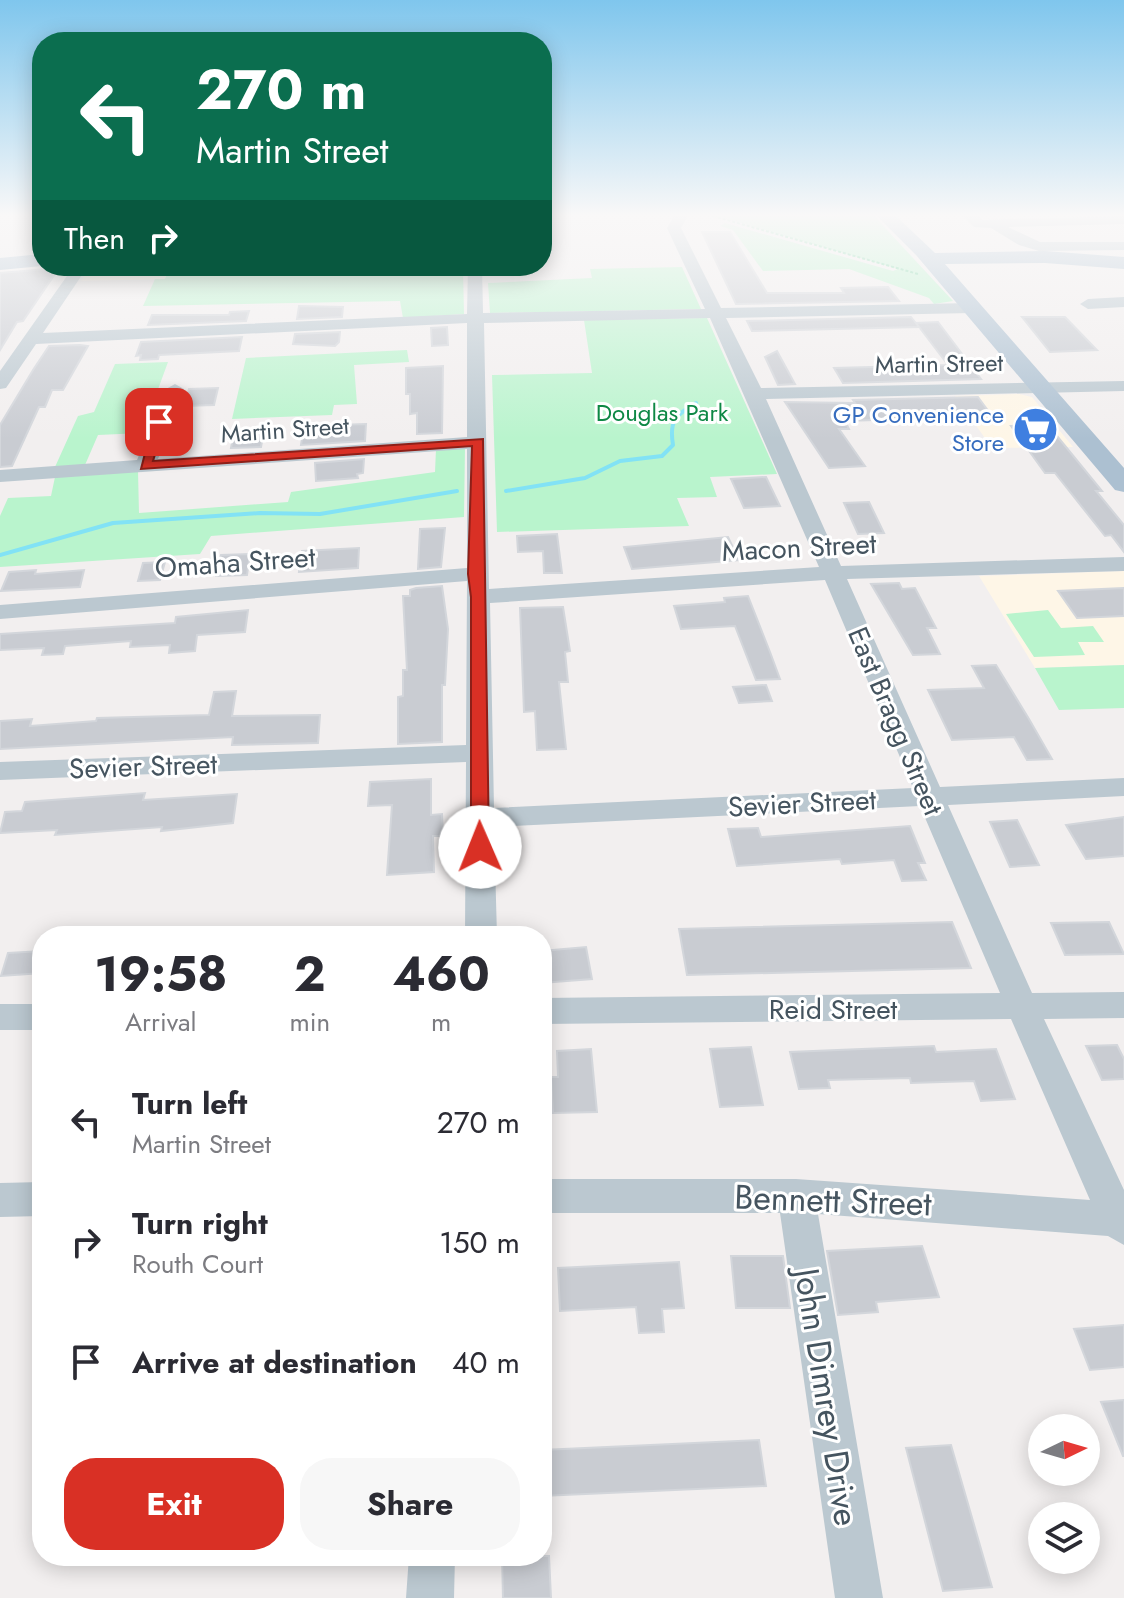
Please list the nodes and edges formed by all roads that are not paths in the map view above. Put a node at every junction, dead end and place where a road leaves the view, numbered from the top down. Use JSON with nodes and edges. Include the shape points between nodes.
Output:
{"nodes":[{"id":1,"x":64,"y":291,"type":"edge"},
{"id":2,"x":475,"y":291,"type":"edge"},
{"id":3,"x":706,"y":291,"type":"edge"},
{"id":4,"x":958,"y":291,"type":"edge"},
{"id":5,"x":961,"y":291,"type":"edge"},
{"id":6,"x":1124,"y":302,"type":"edge"},
{"id":7,"x":1088,"y":304,"type":"dead end"},
{"id":8,"x":972,"y":308,"type":"junction"},
{"id":9,"x":718,"y":313,"type":"junction"},
{"id":10,"x":475,"y":318,"type":"junction"},
{"id":11,"x":27,"y":346,"type":"junction"},
{"id":12,"x":0,"y":353,"type":"edge"},
{"id":13,"x":0,"y":384,"type":"edge"},
{"id":14,"x":1124,"y":386,"type":"edge"},
{"id":15,"x":1052,"y":388,"type":"junction"},
{"id":16,"x":175,"y":389,"type":"dead end"},
{"id":17,"x":755,"y":394,"type":"junction"},
{"id":18,"x":478,"y":442,"type":"junction"},
{"id":19,"x":1124,"y":457,"type":"edge"},
{"id":20,"x":145,"y":466,"type":"junction"},
{"id":21,"x":0,"y":476,"type":"edge"},
{"id":22,"x":1124,"y":484,"type":"edge"},
{"id":23,"x":1124,"y":564,"type":"edge"},
{"id":24,"x":832,"y":573,"type":"junction"},
{"id":25,"x":477,"y":586,"type":"junction"},
{"id":26,"x":0,"y":612,"type":"edge"},
{"id":27,"x":477,"y":753,"type":"junction"},
{"id":28,"x":0,"y":771,"type":"edge"},
{"id":29,"x":1124,"y":787,"type":"edge"},
{"id":30,"x":929,"y":797,"type":"junction"},
{"id":31,"x":480,"y":818,"type":"junction"},
{"id":32,"x":481,"y":926,"type":"edge"},
{"id":33,"x":1124,"y":1005,"type":"edge"},
{"id":34,"x":1023,"y":1007,"type":"junction"},
{"id":35,"x":552,"y":1011,"type":"edge"},
{"id":36,"x":0,"y":1017,"type":"edge"},
{"id":37,"x":32,"y":1017,"type":"edge"},
{"id":38,"x":552,"y":1196,"type":"edge"},
{"id":39,"x":796,"y":1196,"type":"junction"},
{"id":40,"x":32,"y":1199,"type":"edge"},
{"id":41,"x":0,"y":1200,"type":"edge"},
{"id":42,"x":1123,"y":1222,"type":"edge"},
{"id":43,"x":432,"y":1566,"type":"edge"},
{"id":44,"x":430,"y":1598,"type":"edge"},
{"id":45,"x":859,"y":1598,"type":"edge"}],
"edges":[{"from":1,"to":11,"type":"street"},
{"from":2,"to":10,"type":"street"},
{"from":3,"to":9,"type":"street","name":"East Bragg Street"},
{"from":4,"to":8,"type":"main road"},
{"from":5,"to":15,"type":"main road"},
{"from":6,"to":7,"type":"street"},
{"from":8,"to":9,"type":"street"},
{"from":8,"to":15,"type":"main road"},
{"from":9,"to":10,"type":"street"},
{"from":9,"to":17,"type":"street","name":"East Bragg Street"},
{"from":10,"to":11,"type":"street"},
{"from":10,"to":18,"type":"street"},
{"from":11,"to":12,"type":"street"},
{"from":11,"to":13,"type":"street"},
{"from":14,"to":15,"type":"street","name":"Martin Street"},
{"from":15,"to":17,"type":"street","name":"Martin Street"},
{"from":15,"to":19,"type":"main road"},
{"from":15,"to":22,"type":"main road"},
{"from":16,"to":20,"type":"street"},
{"from":17,"to":24,"type":"street","name":"East Bragg Street"},
{"from":18,"to":20,"type":"street","name":"Martin Street"},
{"from":18,"to":25,"type":"street"},
{"from":20,"to":21,"type":"street","name":"Martin Street"},
{"from":23,"to":24,"type":"street","name":"Macon Street"},
{"from":24,"to":25,"type":"street","name":"Macon Street"},
{"from":24,"to":30,"type":"street","name":"East Bragg Street"},
{"from":25,"to":26,"type":"street","name":"Omaha Street"},
{"from":25,"to":27,"type":"street"},
{"from":27,"to":28,"type":"street","name":"Sevier Street"},
{"from":27,"to":31,"type":"street"},
{"from":29,"to":30,"type":"street","name":"Sevier Street"},
{"from":30,"to":31,"type":"street","name":"Sevier Street"},
{"from":30,"to":34,"type":"street","name":"East Bragg Street"},
{"from":31,"to":32,"type":"street"},
{"from":33,"to":34,"type":"street","name":"Reid Street"},
{"from":34,"to":35,"type":"street","name":"Reid Street"},
{"from":34,"to":42,"type":"street","name":"East Bragg Street","via":[[1091,1165]]},
{"from":36,"to":37,"type":"street"},
{"from":38,"to":39,"type":"street","name":"Bennett Street"},
{"from":39,"to":42,"type":"street","name":"Bennett Street"},
{"from":39,"to":45,"type":"street","name":"John Dimrey Drive"},
{"from":40,"to":41,"type":"street"},
{"from":43,"to":44,"type":"street"}]}
